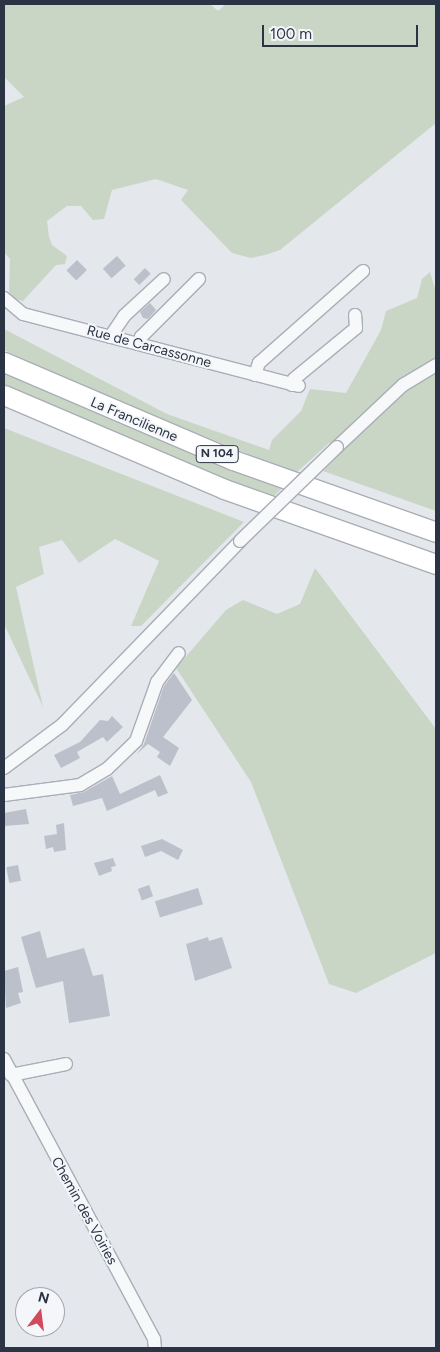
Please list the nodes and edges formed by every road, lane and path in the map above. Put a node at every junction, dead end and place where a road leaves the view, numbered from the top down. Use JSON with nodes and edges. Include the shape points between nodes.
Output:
{"nodes":[{"id":1,"x":363,"y":271,"type":"dead end"},
{"id":2,"x":164,"y":279,"type":"dead end"},
{"id":3,"x":199,"y":279,"type":"dead end"},
{"id":4,"x":4,"y":298,"type":"edge"},
{"id":5,"x":355,"y":315,"type":"dead end"},
{"id":6,"x":110,"y":337,"type":"junction"},
{"id":7,"x":138,"y":344,"type":"junction"},
{"id":8,"x":4,"y":362,"type":"edge"},
{"id":9,"x":436,"y":365,"type":"edge"},
{"id":10,"x":255,"y":376,"type":"junction"},
{"id":11,"x":4,"y":395,"type":"edge"},
{"id":12,"x":436,"y":532,"type":"edge"},
{"id":13,"x":436,"y":564,"type":"edge"},
{"id":14,"x":179,"y":653,"type":"dead end"},
{"id":15,"x":4,"y":768,"type":"edge"},
{"id":16,"x":4,"y":795,"type":"edge"},
{"id":17,"x":4,"y":1059,"type":"edge"},
{"id":18,"x":66,"y":1064,"type":"dead end"},
{"id":19,"x":11,"y":1075,"type":"junction"},
{"id":20,"x":155,"y":1348,"type":"edge"}],
"edges":[{"from":1,"to":10,"type":"street","via":[[259,363]]},
{"from":2,"to":6,"type":"street","via":[[124,316]]},
{"from":3,"to":7,"type":"street","via":[[141,337]]},
{"from":4,"to":6,"type":"street","name":"Rue de Carcassonne","via":[[23,314]]},
{"from":5,"to":10,"type":"street","name":"Rue de Carcassonne","via":[[356,328],[294,379],[296,386]]},
{"from":6,"to":7,"type":"street","name":"Rue de Carcassonne"},
{"from":7,"to":10,"type":"street","name":"Rue de Carcassonne"},
{"from":8,"to":12,"type":"highway","name":"La Francilienne","number":"N 104","via":[[232,460]]},
{"from":9,"to":15,"type":"street","bridge":true,"via":[[403,385],[337,447],[62,725]]},
{"from":11,"to":13,"type":"highway","number":"N 104","via":[[224,489]]},
{"from":14,"to":16,"type":"street","via":[[157,682],[136,741],[107,769],[80,785]]},
{"from":17,"to":19,"type":"street","name":"Chemin des Voiries"},
{"from":18,"to":19,"type":"street"},
{"from":19,"to":20,"type":"street","name":"Chemin des Voiries","via":[[154,1339]]}]}
